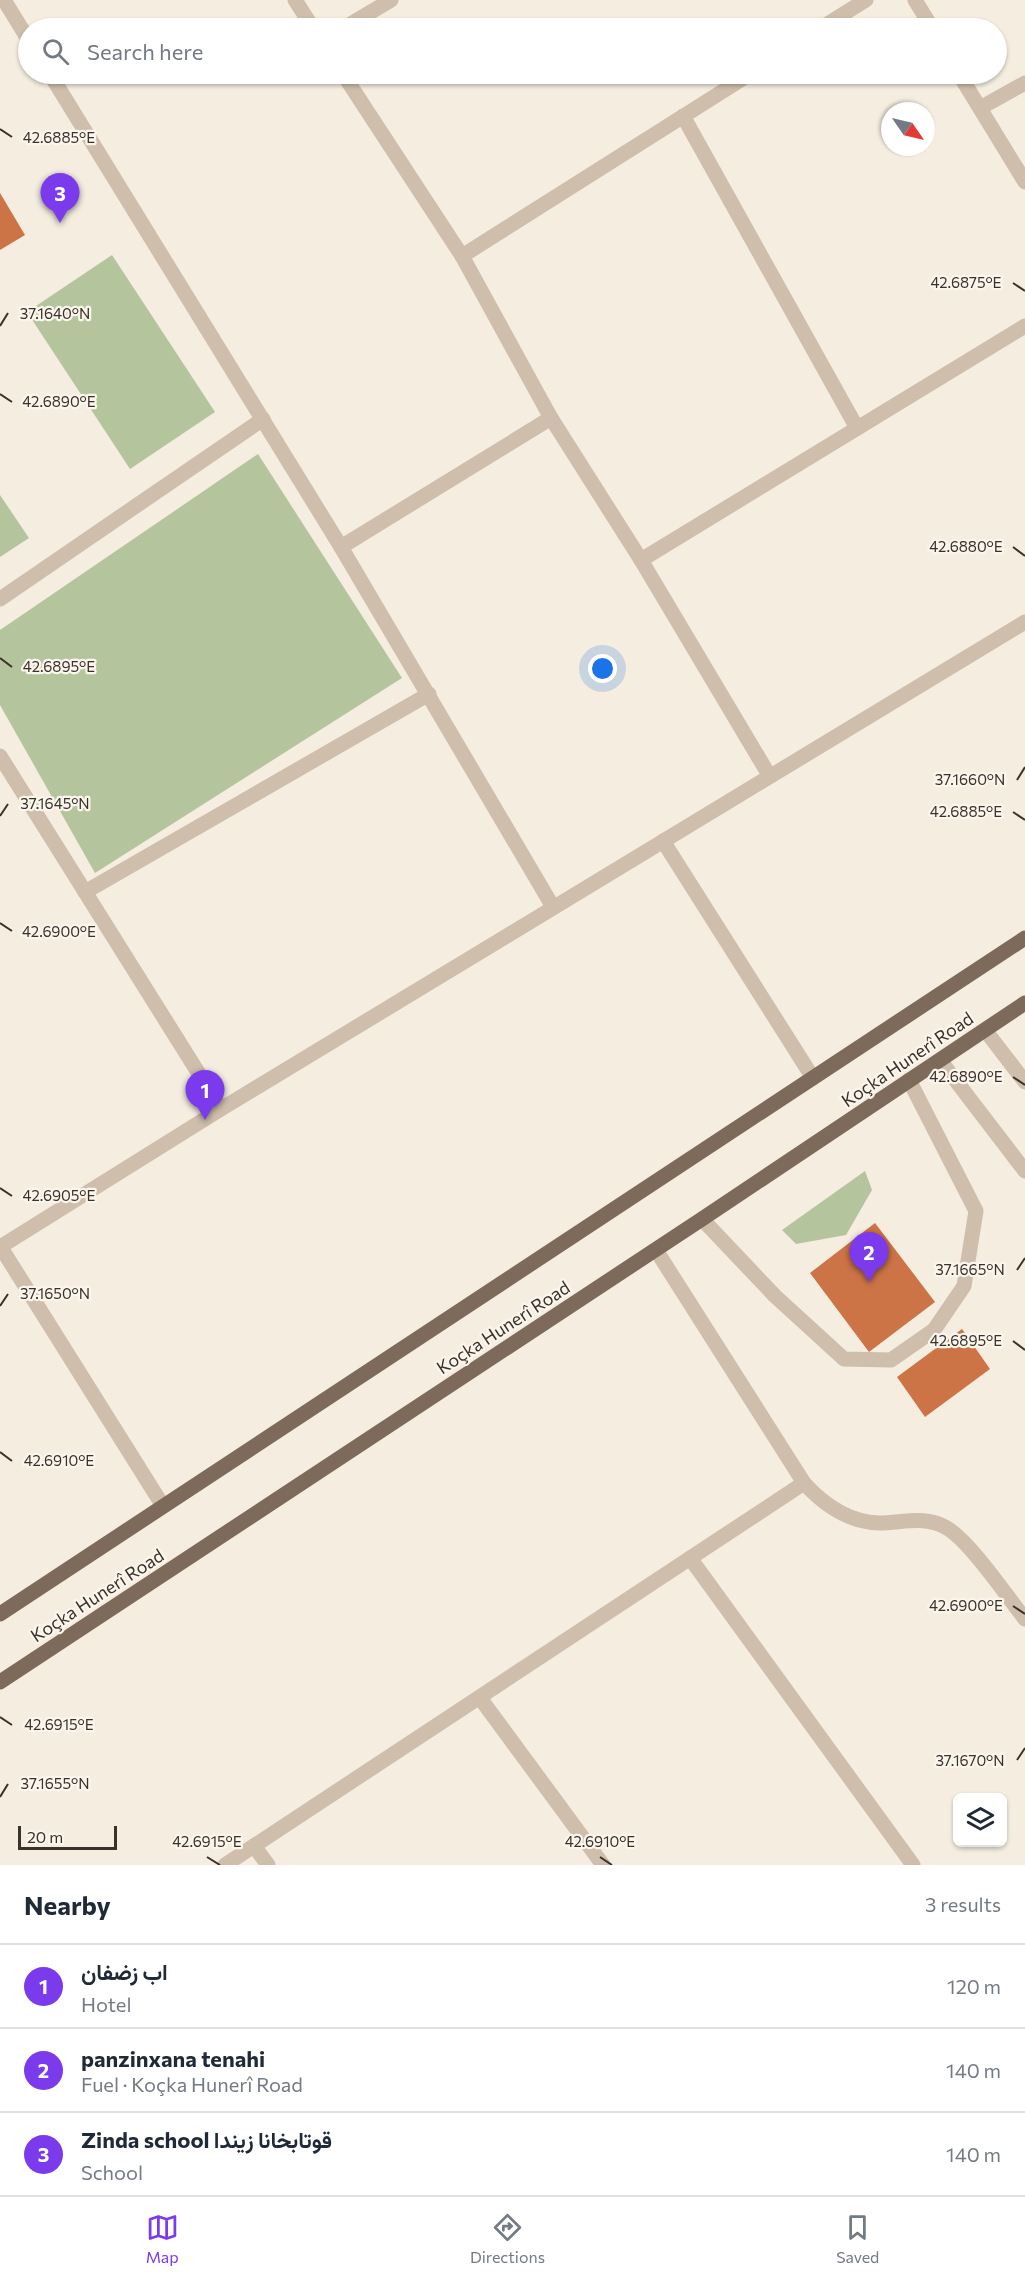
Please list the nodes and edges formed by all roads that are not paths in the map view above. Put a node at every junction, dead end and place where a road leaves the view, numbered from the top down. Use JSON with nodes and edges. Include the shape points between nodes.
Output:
{"nodes":[{"id":1,"x":4,"y":0,"type":"edge"},
{"id":2,"x":295,"y":0,"type":"edge"},
{"id":3,"x":391,"y":0,"type":"edge"},
{"id":4,"x":866,"y":0,"type":"edge"},
{"id":5,"x":915,"y":0,"type":"edge"},
{"id":6,"x":307,"y":18,"type":"edge"},
{"id":7,"x":361,"y":18,"type":"edge"},
{"id":8,"x":837,"y":18,"type":"edge"},
{"id":9,"x":926,"y":18,"type":"edge"},
{"id":10,"x":18,"y":23,"type":"edge"},
{"id":11,"x":1025,"y":83,"type":"edge"},
{"id":12,"x":56,"y":84,"type":"edge"},
{"id":13,"x":350,"y":84,"type":"edge"},
{"id":14,"x":734,"y":84,"type":"edge"},
{"id":15,"x":965,"y":84,"type":"edge"},
{"id":16,"x":980,"y":108,"type":"junction"},
{"id":17,"x":682,"y":116,"type":"junction"},
{"id":18,"x":1025,"y":182,"type":"edge"},
{"id":19,"x":462,"y":256,"type":"junction"},
{"id":20,"x":1025,"y":326,"type":"edge"},
{"id":21,"x":551,"y":418,"type":"junction"},
{"id":22,"x":263,"y":420,"type":"junction"},
{"id":23,"x":857,"y":428,"type":"junction"},
{"id":24,"x":340,"y":546,"type":"junction"},
{"id":25,"x":641,"y":560,"type":"junction"},
{"id":26,"x":0,"y":599,"type":"edge"},
{"id":27,"x":1025,"y":622,"type":"edge"},
{"id":28,"x":429,"y":694,"type":"junction"},
{"id":29,"x":1,"y":758,"type":"edge"},
{"id":30,"x":770,"y":776,"type":"junction"},
{"id":31,"x":663,"y":841,"type":"junction"},
{"id":32,"x":85,"y":892,"type":"junction"},
{"id":33,"x":553,"y":907,"type":"junction"},
{"id":34,"x":1025,"y":938,"type":"edge"},
{"id":35,"x":1025,"y":1003,"type":"edge"},
{"id":36,"x":985,"y":1030,"type":"junction"},
{"id":37,"x":940,"y":1060,"type":"junction"},
{"id":38,"x":813,"y":1077,"type":"junction"},
{"id":39,"x":909,"y":1080,"type":"junction"},
{"id":40,"x":1025,"y":1082,"type":"edge"},
{"id":41,"x":221,"y":1109,"type":"junction"},
{"id":42,"x":1025,"y":1172,"type":"edge"},
{"id":43,"x":702,"y":1219,"type":"junction"},
{"id":44,"x":0,"y":1246,"type":"edge"},
{"id":45,"x":656,"y":1250,"type":"junction"},
{"id":46,"x":804,"y":1483,"type":"junction"},
{"id":47,"x":163,"y":1506,"type":"junction"},
{"id":48,"x":690,"y":1558,"type":"junction"},
{"id":49,"x":2,"y":1608,"type":"edge"},
{"id":50,"x":1025,"y":1619,"type":"edge"},
{"id":51,"x":0,"y":1682,"type":"edge"},
{"id":52,"x":480,"y":1698,"type":"junction"},
{"id":53,"x":254,"y":1846,"type":"junction"},
{"id":54,"x":225,"y":1865,"type":"edge"},
{"id":55,"x":268,"y":1865,"type":"edge"},
{"id":56,"x":603,"y":1865,"type":"edge"},
{"id":57,"x":913,"y":1865,"type":"edge"}],
"edges":[{"from":1,"to":10,"type":"street"},
{"from":2,"to":6,"type":"street"},
{"from":3,"to":7,"type":"street"},
{"from":4,"to":8,"type":"street"},
{"from":5,"to":9,"type":"street"},
{"from":11,"to":16,"type":"street"},
{"from":12,"to":22,"type":"street"},
{"from":13,"to":19,"type":"street"},
{"from":14,"to":17,"type":"street"},
{"from":15,"to":16,"type":"street"},
{"from":16,"to":18,"type":"street"},
{"from":17,"to":19,"type":"street"},
{"from":17,"to":23,"type":"street"},
{"from":19,"to":21,"type":"street"},
{"from":20,"to":23,"type":"street"},
{"from":21,"to":24,"type":"street"},
{"from":21,"to":25,"type":"street"},
{"from":22,"to":24,"type":"street"},
{"from":22,"to":26,"type":"street"},
{"from":23,"to":25,"type":"street"},
{"from":24,"to":28,"type":"street"},
{"from":25,"to":30,"type":"street"},
{"from":27,"to":30,"type":"street"},
{"from":28,"to":32,"type":"street"},
{"from":28,"to":33,"type":"street"},
{"from":29,"to":32,"type":"street"},
{"from":30,"to":31,"type":"street"},
{"from":31,"to":33,"type":"street"},
{"from":31,"to":38,"type":"street"},
{"from":32,"to":41,"type":"street"},
{"from":33,"to":41,"type":"street"},
{"from":34,"to":38,"type":"main road"},
{"from":35,"to":36,"type":"main road","name":"Koçka Hunerî Road"},
{"from":36,"to":37,"type":"main road","name":"Koçka Hunerî Road"},
{"from":36,"to":40,"type":"street"},
{"from":37,"to":39,"type":"main road","name":"Koçka Hunerî Road"},
{"from":37,"to":42,"type":"street"},
{"from":38,"to":47,"type":"main road"},
{"from":39,"to":43,"type":"main road","name":"Koçka Hunerî Road"},
{"from":39,"to":43,"type":"street","via":[[976,1211],[964,1286],[934,1330],[891,1360],[843,1359]]},
{"from":41,"to":44,"type":"street"},
{"from":43,"to":45,"type":"main road","name":"Koçka Hunerî Road"},
{"from":44,"to":47,"type":"street"},
{"from":45,"to":46,"type":"street"},
{"from":45,"to":51,"type":"main road","name":"Koçka Hunerî Road"},
{"from":46,"to":48,"type":"street"},
{"from":46,"to":50,"type":"street","via":[[818,1498],[851,1518],[881,1523],[919,1519],[946,1528],[968,1547]]},
{"from":47,"to":49,"type":"main road"},
{"from":48,"to":52,"type":"street"},
{"from":48,"to":57,"type":"street"},
{"from":52,"to":53,"type":"street"},
{"from":52,"to":56,"type":"street"},
{"from":53,"to":54,"type":"street"},
{"from":53,"to":55,"type":"street"}]}
